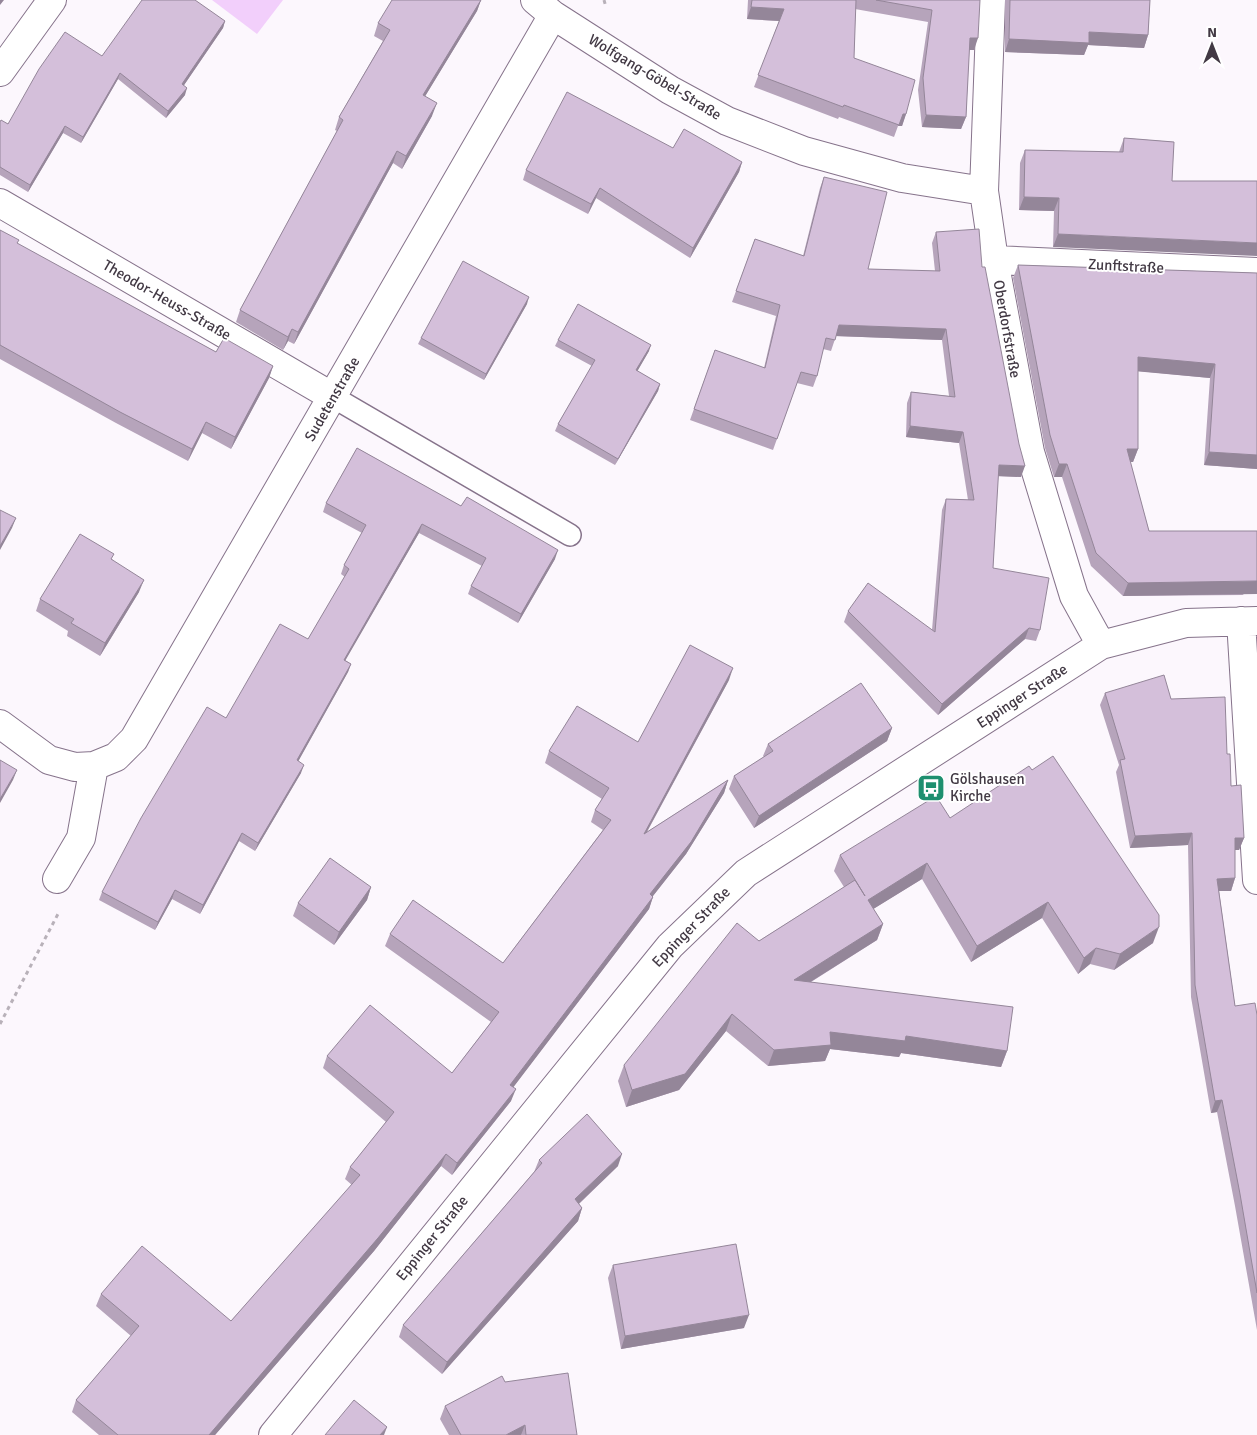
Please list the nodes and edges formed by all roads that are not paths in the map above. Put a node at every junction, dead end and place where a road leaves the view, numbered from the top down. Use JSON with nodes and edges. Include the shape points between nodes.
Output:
{"nodes":[{"id":1,"x":52,"y":0,"type":"edge"},
{"id":2,"x":991,"y":0,"type":"edge"},
{"id":3,"x":544,"y":7,"type":"edge"},
{"id":4,"x":0,"y":72,"type":"edge"},
{"id":5,"x":984,"y":191,"type":"junction"},
{"id":6,"x":0,"y":203,"type":"edge"},
{"id":7,"x":994,"y":260,"type":"junction"},
{"id":8,"x":1257,"y":272,"type":"edge"},
{"id":9,"x":333,"y":397,"type":"junction"},
{"id":10,"x":570,"y":536,"type":"dead end"},
{"id":11,"x":1249,"y":621,"type":"edge"},
{"id":12,"x":1101,"y":645,"type":"junction"},
{"id":13,"x":0,"y":724,"type":"edge"},
{"id":14,"x":94,"y":766,"type":"junction"},
{"id":15,"x":57,"y":879,"type":"dead end"},
{"id":16,"x":1257,"y":880,"type":"edge"},
{"id":17,"x":273,"y":1435,"type":"edge"}],
"edges":[{"from":1,"to":4,"type":"street"},
{"from":2,"to":5,"type":"street","name":"Oberdorfstraße"},
{"from":3,"to":5,"type":"street","name":"Wolfgang-Göbel-Straße","via":[[670,90],[727,121],[804,151],[902,178]]},
{"from":3,"to":9,"type":"street","name":"Sudetenstraße"},
{"from":5,"to":7,"type":"street","name":"Oberdorfstraße"},
{"from":6,"to":9,"type":"street","name":"Theodor-Heuss-Straße"},
{"from":7,"to":8,"type":"street","name":"Zunftstraße"},
{"from":7,"to":12,"type":"street","name":"Oberdorfstraße","via":[[1030,452],[1074,596]]},
{"from":9,"to":10,"type":"lane"},
{"from":9,"to":14,"type":"street","name":"Sudetenstraße","via":[[134,738],[116,757]]},
{"from":11,"to":12,"type":"street","name":"Eppinger Straße","via":[[1186,623]]},
{"from":11,"to":16,"type":"street"},
{"from":12,"to":17,"type":"street","name":"Eppinger Straße","via":[[727,888],[670,946]]},
{"from":13,"to":14,"type":"street","via":[[49,760],[75,767]]},
{"from":14,"to":15,"type":"street","via":[[81,838]]}]}
